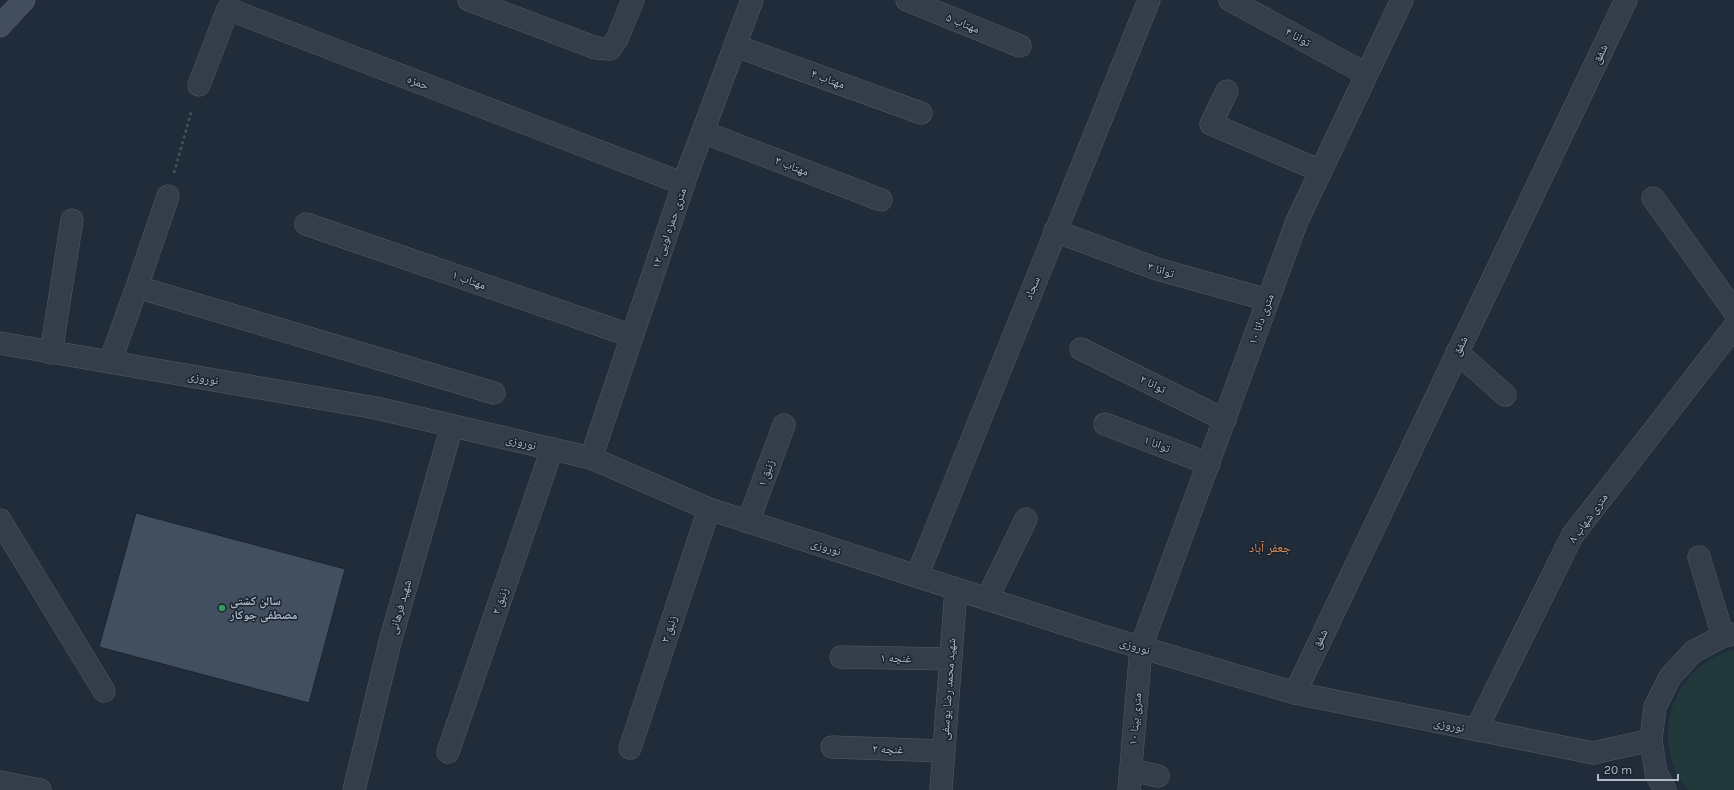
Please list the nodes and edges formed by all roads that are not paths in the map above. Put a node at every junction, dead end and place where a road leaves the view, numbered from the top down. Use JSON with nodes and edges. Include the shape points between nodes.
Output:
{"nodes":[{"id":1,"x":24,"y":0,"type":"edge"},
{"id":2,"x":469,"y":0,"type":"edge"},
{"id":3,"x":633,"y":0,"type":"edge"},
{"id":4,"x":752,"y":0,"type":"edge"},
{"id":5,"x":907,"y":0,"type":"edge"},
{"id":6,"x":1149,"y":0,"type":"edge"},
{"id":7,"x":1230,"y":0,"type":"edge"},
{"id":8,"x":1402,"y":0,"type":"edge"},
{"id":9,"x":1626,"y":0,"type":"edge"},
{"id":10,"x":0,"y":26,"type":"edge"},
{"id":11,"x":736,"y":46,"type":"junction"},
{"id":12,"x":1020,"y":46,"type":"dead end"},
{"id":13,"x":1366,"y":74,"type":"junction"},
{"id":14,"x":199,"y":85,"type":"road end"},
{"id":15,"x":1227,"y":91,"type":"dead end"},
{"id":16,"x":921,"y":113,"type":"dead end"},
{"id":17,"x":703,"y":132,"type":"junction"},
{"id":18,"x":1321,"y":171,"type":"junction"},
{"id":19,"x":684,"y":184,"type":"junction"},
{"id":20,"x":168,"y":196,"type":"road end"},
{"id":21,"x":1652,"y":198,"type":"dead end"},
{"id":22,"x":881,"y":200,"type":"dead end"},
{"id":23,"x":72,"y":220,"type":"dead end"},
{"id":24,"x":306,"y":224,"type":"dead end"},
{"id":25,"x":1055,"y":232,"type":"junction"},
{"id":26,"x":138,"y":287,"type":"junction"},
{"id":27,"x":1268,"y":300,"type":"junction"},
{"id":28,"x":1734,"y":311,"type":"edge"},
{"id":29,"x":1734,"y":327,"type":"edge"},
{"id":30,"x":632,"y":336,"type":"junction"},
{"id":31,"x":0,"y":344,"type":"edge"},
{"id":32,"x":1082,"y":348,"type":"dead end"},
{"id":33,"x":1457,"y":352,"type":"junction"},
{"id":34,"x":51,"y":353,"type":"junction"},
{"id":35,"x":110,"y":362,"type":"junction"},
{"id":36,"x":494,"y":393,"type":"dead end"},
{"id":37,"x":1505,"y":395,"type":"dead end"},
{"id":38,"x":1225,"y":420,"type":"junction"},
{"id":39,"x":1105,"y":424,"type":"dead end"},
{"id":40,"x":784,"y":425,"type":"dead end"},
{"id":41,"x":452,"y":426,"type":"junction"},
{"id":42,"x":552,"y":449,"type":"junction"},
{"id":43,"x":591,"y":458,"type":"junction"},
{"id":44,"x":1209,"y":464,"type":"junction"},
{"id":45,"x":709,"y":509,"type":"junction"},
{"id":46,"x":0,"y":520,"type":"edge"},
{"id":47,"x":1026,"y":520,"type":"dead end"},
{"id":48,"x":748,"y":522,"type":"junction"},
{"id":49,"x":1699,"y":557,"type":"dead end"},
{"id":50,"x":917,"y":576,"type":"junction"},
{"id":51,"x":956,"y":589,"type":"junction"},
{"id":52,"x":987,"y":599,"type":"junction"},
{"id":53,"x":1728,"y":635,"type":"edge"},
{"id":54,"x":1141,"y":648,"type":"junction"},
{"id":55,"x":841,"y":657,"type":"dead end"},
{"id":56,"x":951,"y":659,"type":"junction"},
{"id":57,"x":104,"y":691,"type":"dead end"},
{"id":58,"x":1295,"y":693,"type":"junction"},
{"id":59,"x":1476,"y":730,"type":"junction"},
{"id":60,"x":1651,"y":740,"type":"junction"},
{"id":61,"x":832,"y":747,"type":"dead end"},
{"id":62,"x":630,"y":748,"type":"dead end"},
{"id":63,"x":944,"y":751,"type":"junction"},
{"id":64,"x":448,"y":752,"type":"dead end"},
{"id":65,"x":1158,"y":776,"type":"dead end"},
{"id":66,"x":1130,"y":780,"type":"edge"},
{"id":67,"x":0,"y":782,"type":"edge"},
{"id":68,"x":1658,"y":784,"type":"edge"},
{"id":69,"x":40,"y":790,"type":"edge"},
{"id":70,"x":354,"y":790,"type":"edge"},
{"id":71,"x":941,"y":790,"type":"edge"}],
"edges":[{"from":1,"to":10,"type":"main road"},
{"from":2,"to":3,"type":"street","via":[[596,48],[610,49],[617,39]]},
{"from":4,"to":11,"type":"street","name":"۱۲ متری حمزه لویی"},
{"from":5,"to":12,"type":"street","name":"مهتاب ۵"},
{"from":6,"to":25,"type":"street","name":"سجاد"},
{"from":7,"to":13,"type":"street","name":"توانا ۴"},
{"from":8,"to":13,"type":"street","name":"۱۰ متری دانا"},
{"from":9,"to":33,"type":"street","name":"شفق"},
{"from":11,"to":16,"type":"street","name":"مهتاب ۴"},
{"from":11,"to":17,"type":"street","name":"۱۲ متری حمزه لویی"},
{"from":13,"to":18,"type":"street","name":"۱۰ متری دانا"},
{"from":14,"to":19,"type":"street","name":"حمزه","via":[[228,10]]},
{"from":15,"to":18,"type":"street","via":[[1211,124]]},
{"from":17,"to":19,"type":"street","name":"۱۲ متری حمزه لویی"},
{"from":17,"to":22,"type":"street","name":"مهتاب ۳"},
{"from":18,"to":27,"type":"street","name":"۱۰ متری دانا"},
{"from":19,"to":30,"type":"street","name":"۱۲ متری حمزه لویی"},
{"from":20,"to":26,"type":"street"},
{"from":21,"to":28,"type":"street"},
{"from":23,"to":34,"type":"street"},
{"from":24,"to":30,"type":"street","name":"مهتاب ۱"},
{"from":25,"to":27,"type":"street","name":"توانا ۳","via":[[1157,270]]},
{"from":25,"to":50,"type":"street","name":"سجاد"},
{"from":26,"to":35,"type":"street"},
{"from":26,"to":36,"type":"street"},
{"from":27,"to":38,"type":"street","name":"۱۰ متری دانا"},
{"from":29,"to":59,"type":"street","name":"۸ متری شهاب","via":[[1572,536]]},
{"from":30,"to":43,"type":"street","name":"۱۲ متری حمزه لویی"},
{"from":31,"to":34,"type":"street","name":"نوروزی"},
{"from":32,"to":38,"type":"street","name":"توانا ۲"},
{"from":33,"to":37,"type":"street"},
{"from":33,"to":58,"type":"street","name":"شفق"},
{"from":34,"to":35,"type":"street","name":"نوروزی"},
{"from":35,"to":41,"type":"street","name":"نوروزی","via":[[376,408]]},
{"from":38,"to":44,"type":"street","name":"۱۰ متری دانا"},
{"from":39,"to":44,"type":"street","name":"توانا ۱"},
{"from":40,"to":48,"type":"street","name":"زنبق ۱"},
{"from":41,"to":42,"type":"street","name":"نوروزی"},
{"from":41,"to":70,"type":"street","name":"شهید فرهانی","via":[[390,642]]},
{"from":42,"to":43,"type":"street","name":"نوروزی"},
{"from":42,"to":64,"type":"street","name":"زنبق ۲"},
{"from":43,"to":45,"type":"street","name":"نوروزی"},
{"from":44,"to":54,"type":"street","name":"۱۰ متری دانا"},
{"from":45,"to":48,"type":"street","name":"نوروزی"},
{"from":45,"to":62,"type":"street","name":"زنبق ۳"},
{"from":46,"to":57,"type":"street"},
{"from":47,"to":52,"type":"street"},
{"from":48,"to":50,"type":"street","name":"نوروزی"},
{"from":49,"to":53,"type":"street"},
{"from":50,"to":51,"type":"street","name":"نوروزی"},
{"from":51,"to":52,"type":"street","name":"نوروزی"},
{"from":51,"to":56,"type":"street","name":"شهید محمد رضا یوسفی"},
{"from":52,"to":54,"type":"street","name":"نوروزی"},
{"from":53,"to":60,"type":"street","via":[[1693,652],[1670,677],[1655,707]]},
{"from":54,"to":58,"type":"street","name":"نوروزی"},
{"from":54,"to":66,"type":"street","name":"۱۰ متری بینا"},
{"from":55,"to":56,"type":"street","name":"غنچه ۱"},
{"from":56,"to":63,"type":"street","name":"شهید محمد رضا یوسفی"},
{"from":58,"to":59,"type":"street","name":"نوروزی"},
{"from":59,"to":60,"type":"street","name":"نوروزی","via":[[1593,753]]},
{"from":60,"to":68,"type":"street"},
{"from":61,"to":63,"type":"street","name":"غنچه ۲"},
{"from":63,"to":71,"type":"street","name":"شهید محمد رضا یوسفی"},
{"from":65,"to":66,"type":"street"},
{"from":67,"to":69,"type":"street"}]}
